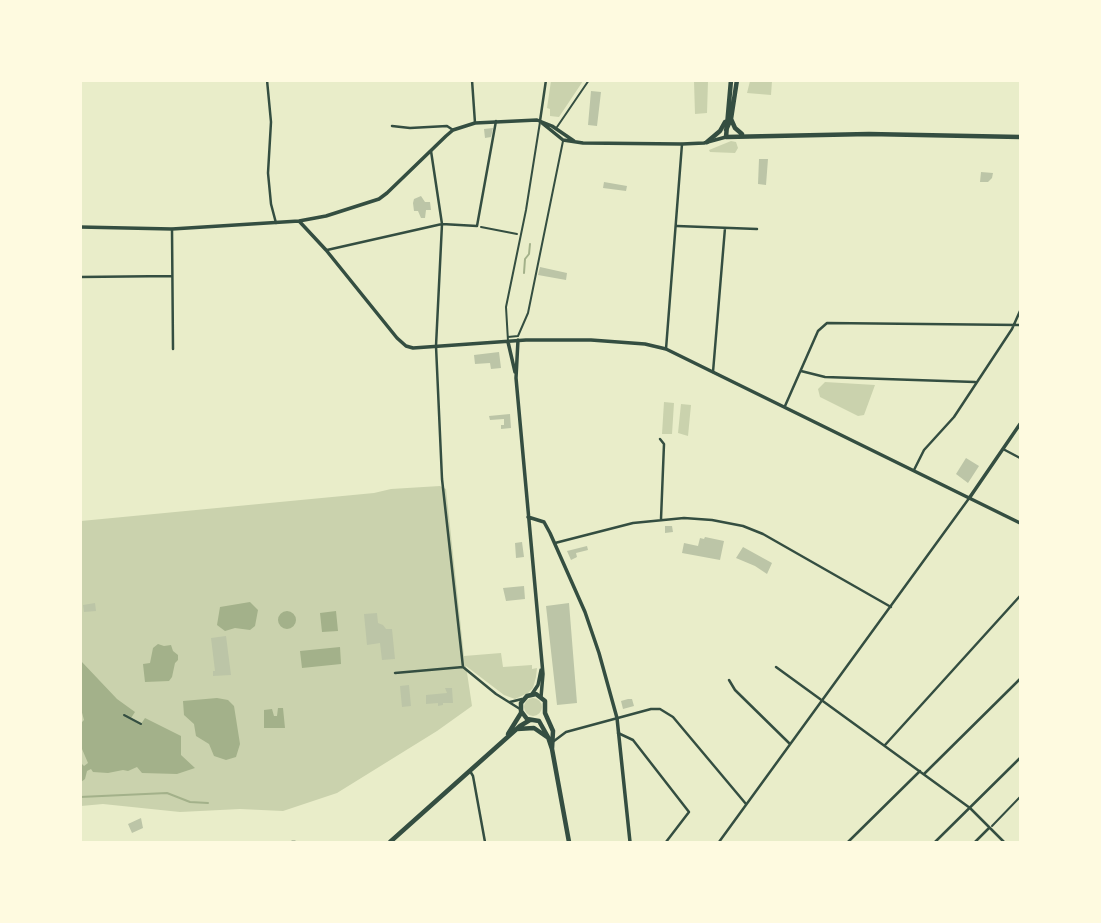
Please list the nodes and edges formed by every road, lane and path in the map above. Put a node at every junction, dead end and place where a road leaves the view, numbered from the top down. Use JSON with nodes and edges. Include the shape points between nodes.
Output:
{"nodes":[{"id":1,"x":267,"y":80,"type":"edge"},
{"id":2,"x":472,"y":80,"type":"edge"},
{"id":3,"x":547,"y":80,"type":"edge"},
{"id":4,"x":589,"y":80,"type":"edge"},
{"id":5,"x":731,"y":80,"type":"edge"},
{"id":6,"x":737,"y":80,"type":"edge"},
{"id":7,"x":728,"y":118,"type":"junction"},
{"id":8,"x":496,"y":121,"type":"junction"},
{"id":9,"x":540,"y":121,"type":"junction"},
{"id":10,"x":475,"y":123,"type":"junction"},
{"id":11,"x":392,"y":126,"type":"dead end"},
{"id":12,"x":557,"y":127,"type":"dead end"},
{"id":13,"x":453,"y":130,"type":"junction"},
{"id":14,"x":744,"y":135,"type":"junction"},
{"id":15,"x":726,"y":137,"type":"junction"},
{"id":16,"x":1020,"y":137,"type":"edge"},
{"id":17,"x":564,"y":140,"type":"junction"},
{"id":18,"x":574,"y":141,"type":"junction"},
{"id":19,"x":707,"y":142,"type":"junction"},
{"id":20,"x":682,"y":144,"type":"junction"},
{"id":21,"x":431,"y":151,"type":"junction"},
{"id":22,"x":299,"y":221,"type":"junction"},
{"id":23,"x":276,"y":223,"type":"junction"},
{"id":24,"x":442,"y":224,"type":"junction"},
{"id":25,"x":477,"y":226,"type":"junction"},
{"id":26,"x":677,"y":226,"type":"junction"},
{"id":27,"x":80,"y":227,"type":"edge"},
{"id":28,"x":725,"y":228,"type":"junction"},
{"id":29,"x":172,"y":229,"type":"junction"},
{"id":30,"x":757,"y":229,"type":"dead end"},
{"id":31,"x":521,"y":235,"type":"junction"},
{"id":32,"x":326,"y":250,"type":"junction"},
{"id":33,"x":172,"y":276,"type":"junction"},
{"id":34,"x":80,"y":277,"type":"edge"},
{"id":35,"x":1020,"y":312,"type":"edge"},
{"id":36,"x":1014,"y":325,"type":"junction"},
{"id":37,"x":1020,"y":325,"type":"edge"},
{"id":38,"x":518,"y":338,"type":"junction"},
{"id":39,"x":507,"y":339,"type":"junction"},
{"id":40,"x":436,"y":346,"type":"junction"},
{"id":41,"x":173,"y":349,"type":"dead end"},
{"id":42,"x":666,"y":349,"type":"junction"},
{"id":43,"x":801,"y":371,"type":"junction"},
{"id":44,"x":713,"y":372,"type":"junction"},
{"id":45,"x":516,"y":377,"type":"junction"},
{"id":46,"x":975,"y":382,"type":"junction"},
{"id":47,"x":784,"y":407,"type":"junction"},
{"id":48,"x":1020,"y":424,"type":"edge"},
{"id":49,"x":660,"y":439,"type":"dead end"},
{"id":50,"x":1003,"y":449,"type":"junction"},
{"id":51,"x":1020,"y":458,"type":"edge"},
{"id":52,"x":914,"y":470,"type":"junction"},
{"id":53,"x":970,"y":497,"type":"junction"},
{"id":54,"x":528,"y":517,"type":"junction"},
{"id":55,"x":661,"y":519,"type":"junction"},
{"id":56,"x":1020,"y":523,"type":"edge"},
{"id":57,"x":555,"y":544,"type":"junction"},
{"id":58,"x":1020,"y":596,"type":"edge"},
{"id":59,"x":891,"y":607,"type":"junction"},
{"id":60,"x":542,"y":665,"type":"junction"},
{"id":61,"x":463,"y":667,"type":"junction"},
{"id":62,"x":776,"y":667,"type":"dead end"},
{"id":63,"x":395,"y":673,"type":"dead end"},
{"id":64,"x":1020,"y":679,"type":"edge"},
{"id":65,"x":729,"y":680,"type":"dead end"},
{"id":66,"x":532,"y":694,"type":"junction"},
{"id":67,"x":541,"y":697,"type":"junction"},
{"id":68,"x":522,"y":699,"type":"junction"},
{"id":69,"x":823,"y":701,"type":"junction"},
{"id":70,"x":510,"y":702,"type":"junction"},
{"id":71,"x":521,"y":711,"type":"junction"},
{"id":72,"x":545,"y":713,"type":"junction"},
{"id":73,"x":124,"y":715,"type":"dead end"},
{"id":74,"x":617,"y":718,"type":"junction"},
{"id":75,"x":537,"y":719,"type":"junction"},
{"id":76,"x":530,"y":720,"type":"junction"},
{"id":77,"x":141,"y":724,"type":"dead end"},
{"id":78,"x":552,"y":726,"type":"junction"},
{"id":79,"x":516,"y":730,"type":"junction"},
{"id":80,"x":566,"y":732,"type":"junction"},
{"id":81,"x":618,"y":733,"type":"junction"},
{"id":82,"x":548,"y":737,"type":"junction"},
{"id":83,"x":504,"y":740,"type":"junction"},
{"id":84,"x":554,"y":741,"type":"junction"},
{"id":85,"x":790,"y":744,"type":"junction"},
{"id":86,"x":885,"y":745,"type":"junction"},
{"id":87,"x":552,"y":750,"type":"junction"},
{"id":88,"x":1020,"y":758,"type":"edge"},
{"id":89,"x":470,"y":770,"type":"junction"},
{"id":90,"x":922,"y":773,"type":"junction"},
{"id":91,"x":1020,"y":797,"type":"edge"},
{"id":92,"x":746,"y":804,"type":"junction"},
{"id":93,"x":970,"y":808,"type":"junction"},
{"id":94,"x":989,"y":828,"type":"junction"},
{"id":95,"x":390,"y":842,"type":"edge"},
{"id":96,"x":485,"y":842,"type":"edge"},
{"id":97,"x":569,"y":842,"type":"edge"},
{"id":98,"x":629,"y":842,"type":"edge"},
{"id":99,"x":666,"y":842,"type":"edge"},
{"id":100,"x":719,"y":842,"type":"edge"},
{"id":101,"x":848,"y":842,"type":"edge"},
{"id":102,"x":935,"y":842,"type":"edge"},
{"id":103,"x":975,"y":842,"type":"edge"},
{"id":104,"x":1004,"y":842,"type":"edge"}],
"edges":[{"from":1,"to":23,"type":"street","via":[[271,122],[268,173]]},
{"from":2,"to":10,"type":"street"},
{"from":3,"to":9,"type":"street"},
{"from":4,"to":12,"type":"street"},
{"from":5,"to":7,"type":"main road"},
{"from":6,"to":7,"type":"main road"},
{"from":7,"to":14,"type":"main road"},
{"from":7,"to":15,"type":"main road"},
{"from":7,"to":19,"type":"main road"},
{"from":8,"to":9,"type":"street"},
{"from":8,"to":10,"type":"street"},
{"from":8,"to":25,"type":"street"},
{"from":9,"to":17,"type":"street"},
{"from":9,"to":18,"type":"street"},
{"from":9,"to":31,"type":"street"},
{"from":10,"to":13,"type":"street"},
{"from":11,"to":13,"type":"street","via":[[447,126]]},
{"from":13,"to":21,"type":"street"},
{"from":14,"to":15,"type":"main road"},
{"from":14,"to":16,"type":"main road"},
{"from":15,"to":19,"type":"street"},
{"from":17,"to":18,"type":"street"},
{"from":17,"to":38,"type":"street","via":[[528,313]]},
{"from":18,"to":20,"type":"street"},
{"from":19,"to":20,"type":"street"},
{"from":20,"to":26,"type":"street"},
{"from":21,"to":22,"type":"street","via":[[379,199]]},
{"from":21,"to":24,"type":"street"},
{"from":22,"to":23,"type":"street"},
{"from":22,"to":32,"type":"street"},
{"from":23,"to":29,"type":"street"},
{"from":24,"to":25,"type":"street"},
{"from":24,"to":32,"type":"street"},
{"from":24,"to":40,"type":"street"},
{"from":25,"to":31,"type":"path"},
{"from":26,"to":28,"type":"street"},
{"from":26,"to":42,"type":"street"},
{"from":27,"to":29,"type":"street"},
{"from":28,"to":30,"type":"street"},
{"from":28,"to":44,"type":"street"},
{"from":29,"to":33,"type":"street"},
{"from":31,"to":39,"type":"street","via":[[506,307]]},
{"from":32,"to":40,"type":"street","via":[[401,342],[413,348]]},
{"from":33,"to":34,"type":"street"},
{"from":33,"to":41,"type":"street"},
{"from":35,"to":36,"type":"street"},
{"from":36,"to":37,"type":"street"},
{"from":36,"to":43,"type":"street","via":[[827,323],[818,331]]},
{"from":36,"to":46,"type":"street"},
{"from":38,"to":39,"type":"street"},
{"from":38,"to":42,"type":"street","via":[[631,342]]},
{"from":38,"to":45,"type":"street"},
{"from":39,"to":40,"type":"street"},
{"from":39,"to":45,"type":"street"},
{"from":40,"to":61,"type":"street","via":[[442,479]]},
{"from":42,"to":44,"type":"street"},
{"from":43,"to":46,"type":"street","via":[[825,377]]},
{"from":43,"to":47,"type":"street"},
{"from":44,"to":47,"type":"street"},
{"from":45,"to":54,"type":"street"},
{"from":46,"to":52,"type":"street","via":[[954,417],[923,450]]},
{"from":47,"to":52,"type":"street"},
{"from":48,"to":50,"type":"street"},
{"from":49,"to":55,"type":"street","via":[[664,444]]},
{"from":50,"to":51,"type":"street"},
{"from":50,"to":53,"type":"street"},
{"from":52,"to":53,"type":"street"},
{"from":53,"to":56,"type":"street"},
{"from":53,"to":59,"type":"street"},
{"from":54,"to":57,"type":"street","via":[[544,522]]},
{"from":54,"to":60,"type":"street"},
{"from":55,"to":57,"type":"street"},
{"from":55,"to":59,"type":"street","via":[[743,526]]},
{"from":57,"to":74,"type":"street","via":[[592,631]]},
{"from":58,"to":86,"type":"street"},
{"from":59,"to":69,"type":"street"},
{"from":60,"to":66,"type":"street"},
{"from":60,"to":67,"type":"street"},
{"from":61,"to":63,"type":"street"},
{"from":61,"to":70,"type":"street"},
{"from":62,"to":69,"type":"street"},
{"from":64,"to":90,"type":"street"},
{"from":65,"to":85,"type":"street"},
{"from":66,"to":67,"type":"main road"},
{"from":66,"to":68,"type":"main road"},
{"from":67,"to":72,"type":"main road"},
{"from":68,"to":70,"type":"street"},
{"from":68,"to":71,"type":"main road"},
{"from":69,"to":85,"type":"street"},
{"from":69,"to":86,"type":"street"},
{"from":70,"to":71,"type":"street"},
{"from":71,"to":76,"type":"main road"},
{"from":71,"to":83,"type":"main road"},
{"from":72,"to":75,"type":"main road"},
{"from":72,"to":78,"type":"main road"},
{"from":73,"to":77,"type":"path"},
{"from":74,"to":80,"type":"street"},
{"from":74,"to":81,"type":"street"},
{"from":74,"to":92,"type":"street","via":[[651,709],[667,712]]},
{"from":75,"to":76,"type":"main road"},
{"from":75,"to":82,"type":"main road"},
{"from":76,"to":79,"type":"main road"},
{"from":78,"to":80,"type":"street"},
{"from":78,"to":84,"type":"main road"},
{"from":79,"to":82,"type":"main road","via":[[534,728]]},
{"from":79,"to":83,"type":"main road"},
{"from":80,"to":84,"type":"street"},
{"from":81,"to":98,"type":"street"},
{"from":81,"to":99,"type":"street","via":[[633,740],[689,812]]},
{"from":82,"to":87,"type":"main road"},
{"from":83,"to":89,"type":"main road"},
{"from":84,"to":87,"type":"main road"},
{"from":85,"to":92,"type":"street"},
{"from":86,"to":90,"type":"street"},
{"from":87,"to":97,"type":"main road"},
{"from":88,"to":93,"type":"street"},
{"from":89,"to":95,"type":"main road"},
{"from":89,"to":96,"type":"street"},
{"from":90,"to":93,"type":"street"},
{"from":90,"to":101,"type":"street"},
{"from":91,"to":94,"type":"path"},
{"from":92,"to":100,"type":"street"},
{"from":93,"to":94,"type":"street"},
{"from":93,"to":102,"type":"street"},
{"from":94,"to":103,"type":"street"},
{"from":94,"to":104,"type":"street"}]}
